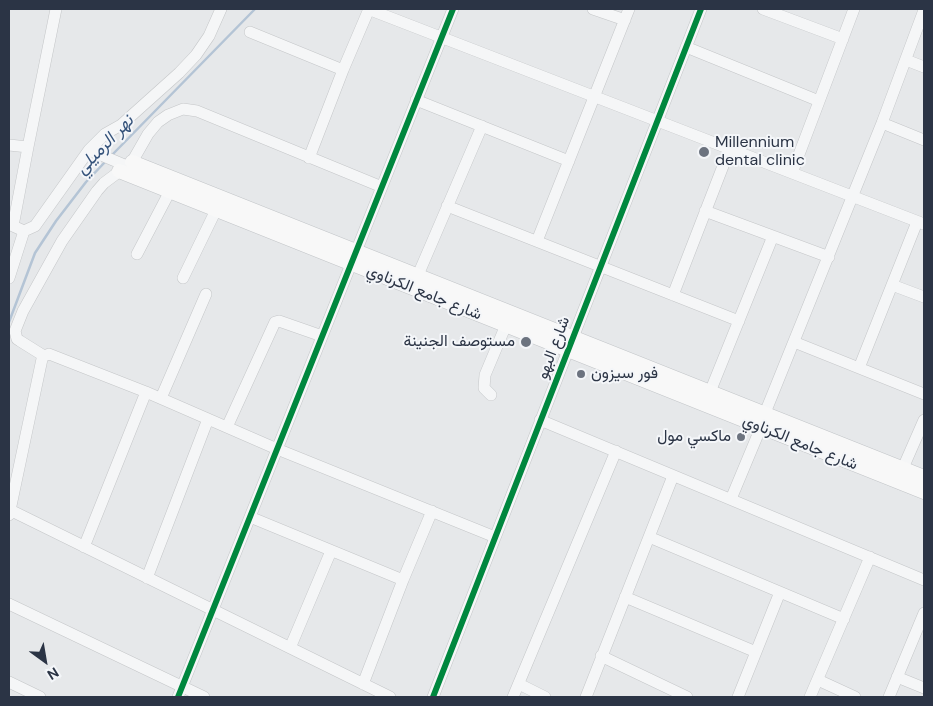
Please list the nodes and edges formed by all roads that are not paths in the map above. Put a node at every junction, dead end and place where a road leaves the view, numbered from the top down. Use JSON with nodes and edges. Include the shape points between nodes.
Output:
{"nodes":[{"id":1,"x":56,"y":9,"type":"edge"},
{"id":2,"x":221,"y":9,"type":"edge"},
{"id":3,"x":368,"y":9,"type":"edge"},
{"id":4,"x":453,"y":9,"type":"edge"},
{"id":5,"x":593,"y":9,"type":"edge"},
{"id":6,"x":701,"y":9,"type":"edge"},
{"id":7,"x":763,"y":9,"type":"edge"},
{"id":8,"x":854,"y":9,"type":"edge"},
{"id":9,"x":924,"y":10,"type":"edge"},
{"id":10,"x":627,"y":14,"type":"edge"},
{"id":11,"x":250,"y":32,"type":"dead end"},
{"id":12,"x":441,"y":37,"type":"junction"},
{"id":13,"x":843,"y":39,"type":"junction"},
{"id":14,"x":686,"y":47,"type":"junction"},
{"id":15,"x":906,"y":60,"type":"junction"},
{"id":16,"x":924,"y":67,"type":"edge"},
{"id":17,"x":343,"y":70,"type":"junction"},
{"id":18,"x":594,"y":96,"type":"junction"},
{"id":19,"x":416,"y":100,"type":"junction"},
{"id":20,"x":819,"y":102,"type":"junction"},
{"id":21,"x":657,"y":120,"type":"junction"},
{"id":22,"x":882,"y":123,"type":"junction"},
{"id":23,"x":482,"y":126,"type":"junction"},
{"id":24,"x":924,"y":140,"type":"edge"},
{"id":25,"x":9,"y":144,"type":"edge"},
{"id":26,"x":28,"y":147,"type":"junction"},
{"id":27,"x":730,"y":148,"type":"junction"},
{"id":28,"x":88,"y":150,"type":"junction"},
{"id":29,"x":309,"y":158,"type":"junction"},
{"id":30,"x":569,"y":161,"type":"junction"},
{"id":31,"x":126,"y":166,"type":"junction"},
{"id":32,"x":792,"y":172,"type":"junction"},
{"id":33,"x":382,"y":187,"type":"junction"},
{"id":34,"x":170,"y":192,"type":"junction"},
{"id":35,"x":853,"y":196,"type":"junction"},
{"id":36,"x":447,"y":206,"type":"junction"},
{"id":37,"x":216,"y":210,"type":"junction"},
{"id":38,"x":705,"y":212,"type":"junction"},
{"id":39,"x":921,"y":223,"type":"edge"},
{"id":40,"x":24,"y":231,"type":"junction"},
{"id":41,"x":773,"y":236,"type":"junction"},
{"id":42,"x":537,"y":241,"type":"junction"},
{"id":43,"x":137,"y":254,"type":"dead end"},
{"id":44,"x":828,"y":256,"type":"junction"},
{"id":45,"x":353,"y":257,"type":"junction"},
{"id":46,"x":600,"y":266,"type":"junction"},
{"id":47,"x":418,"y":275,"type":"junction"},
{"id":48,"x":9,"y":278,"type":"edge"},
{"id":49,"x":183,"y":278,"type":"dead end"},
{"id":50,"x":892,"y":285,"type":"junction"},
{"id":51,"x":206,"y":294,"type":"dead end"},
{"id":52,"x":673,"y":295,"type":"junction"},
{"id":53,"x":924,"y":297,"type":"edge"},
{"id":54,"x":739,"y":321,"type":"junction"},
{"id":55,"x":506,"y":326,"type":"junction"},
{"id":56,"x":322,"y":336,"type":"junction"},
{"id":57,"x":794,"y":342,"type":"junction"},
{"id":58,"x":570,"y":343,"type":"junction"},
{"id":59,"x":44,"y":356,"type":"junction"},
{"id":60,"x":859,"y":368,"type":"junction"},
{"id":61,"x":146,"y":392,"type":"junction"},
{"id":62,"x":710,"y":392,"type":"junction"},
{"id":63,"x":924,"y":394,"type":"edge"},
{"id":64,"x":491,"y":395,"type":"dead end"},
{"id":65,"x":161,"y":398,"type":"junction"},
{"id":66,"x":765,"y":414,"type":"junction"},
{"id":67,"x":208,"y":419,"type":"junction"},
{"id":68,"x":540,"y":420,"type":"junction"},
{"id":69,"x":924,"y":420,"type":"edge"},
{"id":70,"x":227,"y":427,"type":"junction"},
{"id":71,"x":761,"y":427,"type":"junction"},
{"id":72,"x":277,"y":449,"type":"junction"},
{"id":73,"x":616,"y":451,"type":"junction"},
{"id":74,"x":903,"y":468,"type":"junction"},
{"id":75,"x":673,"y":476,"type":"junction"},
{"id":76,"x":924,"y":477,"type":"edge"},
{"id":77,"x":924,"y":492,"type":"edge"},
{"id":78,"x":730,"y":499,"type":"junction"},
{"id":79,"x":432,"y":511,"type":"junction"},
{"id":80,"x":9,"y":512,"type":"edge"},
{"id":81,"x":250,"y":517,"type":"junction"},
{"id":82,"x":495,"y":537,"type":"junction"},
{"id":83,"x":649,"y":537,"type":"junction"},
{"id":84,"x":84,"y":546,"type":"junction"},
{"id":85,"x":331,"y":551,"type":"junction"},
{"id":86,"x":870,"y":557,"type":"junction"},
{"id":87,"x":147,"y":578,"type":"junction"},
{"id":88,"x":403,"y":580,"type":"junction"},
{"id":89,"x":924,"y":580,"type":"edge"},
{"id":90,"x":780,"y":592,"type":"junction"},
{"id":91,"x":625,"y":597,"type":"junction"},
{"id":92,"x":9,"y":604,"type":"edge"},
{"id":93,"x":213,"y":610,"type":"junction"},
{"id":94,"x":924,"y":613,"type":"edge"},
{"id":95,"x":844,"y":619,"type":"junction"},
{"id":96,"x":290,"y":648,"type":"junction"},
{"id":97,"x":756,"y":652,"type":"junction"},
{"id":98,"x":602,"y":656,"type":"junction"},
{"id":99,"x":897,"y":677,"type":"junction"},
{"id":100,"x":818,"y":680,"type":"junction"},
{"id":101,"x":9,"y":682,"type":"edge"},
{"id":102,"x":363,"y":684,"type":"junction"},
{"id":103,"x":519,"y":684,"type":"junction"},
{"id":104,"x":924,"y":688,"type":"edge"},
{"id":105,"x":180,"y":692,"type":"edge"},
{"id":106,"x":40,"y":697,"type":"edge"},
{"id":107,"x":204,"y":697,"type":"edge"},
{"id":108,"x":390,"y":697,"type":"edge"},
{"id":109,"x":433,"y":697,"type":"edge"},
{"id":110,"x":513,"y":697,"type":"edge"},
{"id":111,"x":544,"y":697,"type":"edge"},
{"id":112,"x":586,"y":697,"type":"edge"},
{"id":113,"x":687,"y":697,"type":"edge"},
{"id":114,"x":738,"y":697,"type":"edge"},
{"id":115,"x":810,"y":697,"type":"edge"},
{"id":116,"x":854,"y":697,"type":"edge"},
{"id":117,"x":889,"y":697,"type":"edge"}],
"edges":[{"from":1,"to":26,"type":"street"},
{"from":2,"to":28,"type":"street","via":[[209,36],[180,73],[122,125],[105,134]]},
{"from":3,"to":12,"type":"street"},
{"from":3,"to":17,"type":"street"},
{"from":4,"to":12,"type":"street"},
{"from":5,"to":10,"type":"street"},
{"from":6,"to":14,"type":"street","name":"شارع البهو"},
{"from":7,"to":13,"type":"street"},
{"from":8,"to":13,"type":"street"},
{"from":9,"to":15,"type":"street"},
{"from":10,"to":18,"type":"street"},
{"from":11,"to":17,"type":"street"},
{"from":12,"to":18,"type":"street"},
{"from":12,"to":19,"type":"street"},
{"from":13,"to":20,"type":"street"},
{"from":14,"to":20,"type":"street"},
{"from":14,"to":21,"type":"street","name":"شارع البهو"},
{"from":15,"to":16,"type":"street"},
{"from":15,"to":22,"type":"street"},
{"from":17,"to":29,"type":"street"},
{"from":18,"to":21,"type":"street"},
{"from":18,"to":30,"type":"street"},
{"from":19,"to":23,"type":"street"},
{"from":19,"to":33,"type":"street"},
{"from":20,"to":32,"type":"street"},
{"from":21,"to":27,"type":"street"},
{"from":21,"to":46,"type":"street","name":"شارع البهو"},
{"from":22,"to":24,"type":"street"},
{"from":22,"to":35,"type":"street"},
{"from":23,"to":30,"type":"street"},
{"from":23,"to":36,"type":"street"},
{"from":25,"to":26,"type":"street"},
{"from":26,"to":40,"type":"street","via":[[13,226]]},
{"from":27,"to":32,"type":"street"},
{"from":27,"to":38,"type":"street"},
{"from":28,"to":31,"type":"street"},
{"from":28,"to":40,"type":"street","via":[[35,226]]},
{"from":29,"to":31,"type":"street","via":[[197,111],[183,109],[158,122]]},
{"from":29,"to":33,"type":"street"},
{"from":30,"to":42,"type":"street"},
{"from":31,"to":34,"type":"main road","name":"شارع جامع الكرناوي"},
{"from":31,"to":45,"type":"main road","name":"شارع جامع الكرناوي"},
{"from":31,"to":59,"type":"street","via":[[97,191],[62,241],[23,311],[16,335]]},
{"from":32,"to":35,"type":"street"},
{"from":33,"to":45,"type":"street"},
{"from":34,"to":37,"type":"main road","name":"شارع جامع الكرناوي"},
{"from":34,"to":43,"type":"street"},
{"from":35,"to":39,"type":"street"},
{"from":35,"to":44,"type":"street"},
{"from":36,"to":42,"type":"street"},
{"from":36,"to":47,"type":"street"},
{"from":37,"to":45,"type":"main road","name":"شارع جامع الكرناوي"},
{"from":37,"to":49,"type":"street"},
{"from":38,"to":41,"type":"street"},
{"from":38,"to":52,"type":"street"},
{"from":39,"to":50,"type":"street"},
{"from":40,"to":48,"type":"street"},
{"from":41,"to":44,"type":"street"},
{"from":41,"to":54,"type":"street"},
{"from":42,"to":46,"type":"street"},
{"from":44,"to":57,"type":"street"},
{"from":45,"to":47,"type":"main road","name":"شارع جامع الكرناوي"},
{"from":45,"to":55,"type":"main road","name":"شارع جامع الكرناوي"},
{"from":45,"to":56,"type":"street"},
{"from":46,"to":52,"type":"street"},
{"from":46,"to":58,"type":"street","name":"شارع البهو"},
{"from":47,"to":58,"type":"main road","name":"شارع جامع الكرناوي"},
{"from":50,"to":53,"type":"street"},
{"from":50,"to":60,"type":"street"},
{"from":51,"to":65,"type":"street"},
{"from":52,"to":54,"type":"street"},
{"from":54,"to":62,"type":"street"},
{"from":55,"to":58,"type":"main road","name":"شارع جامع الكرناوي"},
{"from":55,"to":64,"type":"street","via":[[485,375],[484,388]]},
{"from":56,"to":70,"type":"street","via":[[275,322]]},
{"from":56,"to":72,"type":"street"},
{"from":57,"to":60,"type":"street"},
{"from":57,"to":66,"type":"street"},
{"from":58,"to":62,"type":"main road","name":"شارع جامع الكرناوي"},
{"from":58,"to":68,"type":"street","name":"شارع البهو"},
{"from":58,"to":71,"type":"main road","name":"شارع جامع الكرناوي"},
{"from":59,"to":61,"type":"street","via":[[49,354]]},
{"from":59,"to":80,"type":"street"},
{"from":60,"to":63,"type":"street"},
{"from":61,"to":65,"type":"street"},
{"from":61,"to":84,"type":"street"},
{"from":62,"to":66,"type":"main road","name":"شارع جامع الكرناوي"},
{"from":65,"to":67,"type":"street"},
{"from":66,"to":74,"type":"main road","name":"شارع جامع الكرناوي"},
{"from":67,"to":70,"type":"street"},
{"from":67,"to":87,"type":"street"},
{"from":68,"to":73,"type":"street"},
{"from":68,"to":82,"type":"street","name":"شارع البهو"},
{"from":69,"to":74,"type":"street"},
{"from":70,"to":72,"type":"street"},
{"from":71,"to":77,"type":"main road","name":"شارع جامع الكرناوي"},
{"from":71,"to":78,"type":"street"},
{"from":72,"to":79,"type":"street"},
{"from":72,"to":81,"type":"street"},
{"from":73,"to":75,"type":"street"},
{"from":73,"to":103,"type":"street"},
{"from":74,"to":76,"type":"main road","name":"شارع جامع الكرناوي"},
{"from":75,"to":78,"type":"street"},
{"from":75,"to":83,"type":"street"},
{"from":78,"to":86,"type":"street"},
{"from":79,"to":82,"type":"street"},
{"from":79,"to":88,"type":"street"},
{"from":80,"to":84,"type":"street"},
{"from":81,"to":85,"type":"street"},
{"from":81,"to":93,"type":"street"},
{"from":82,"to":109,"type":"street","name":"شارع البهو"},
{"from":83,"to":90,"type":"street"},
{"from":83,"to":91,"type":"street"},
{"from":84,"to":87,"type":"street"},
{"from":85,"to":88,"type":"street"},
{"from":85,"to":96,"type":"street"},
{"from":86,"to":89,"type":"street"},
{"from":86,"to":95,"type":"street"},
{"from":87,"to":93,"type":"street"},
{"from":88,"to":102,"type":"street"},
{"from":90,"to":95,"type":"street"},
{"from":90,"to":97,"type":"street"},
{"from":91,"to":97,"type":"street"},
{"from":91,"to":98,"type":"street"},
{"from":92,"to":105,"type":"street"},
{"from":93,"to":96,"type":"street"},
{"from":93,"to":105,"type":"street"},
{"from":94,"to":99,"type":"street"},
{"from":95,"to":100,"type":"street"},
{"from":96,"to":102,"type":"street"},
{"from":97,"to":114,"type":"street"},
{"from":98,"to":112,"type":"street"},
{"from":98,"to":113,"type":"street"},
{"from":99,"to":104,"type":"street"},
{"from":99,"to":117,"type":"street"},
{"from":100,"to":115,"type":"street"},
{"from":100,"to":116,"type":"street"},
{"from":101,"to":106,"type":"street"},
{"from":102,"to":108,"type":"street"},
{"from":103,"to":110,"type":"street"},
{"from":103,"to":111,"type":"street"},
{"from":105,"to":107,"type":"street"}]}
